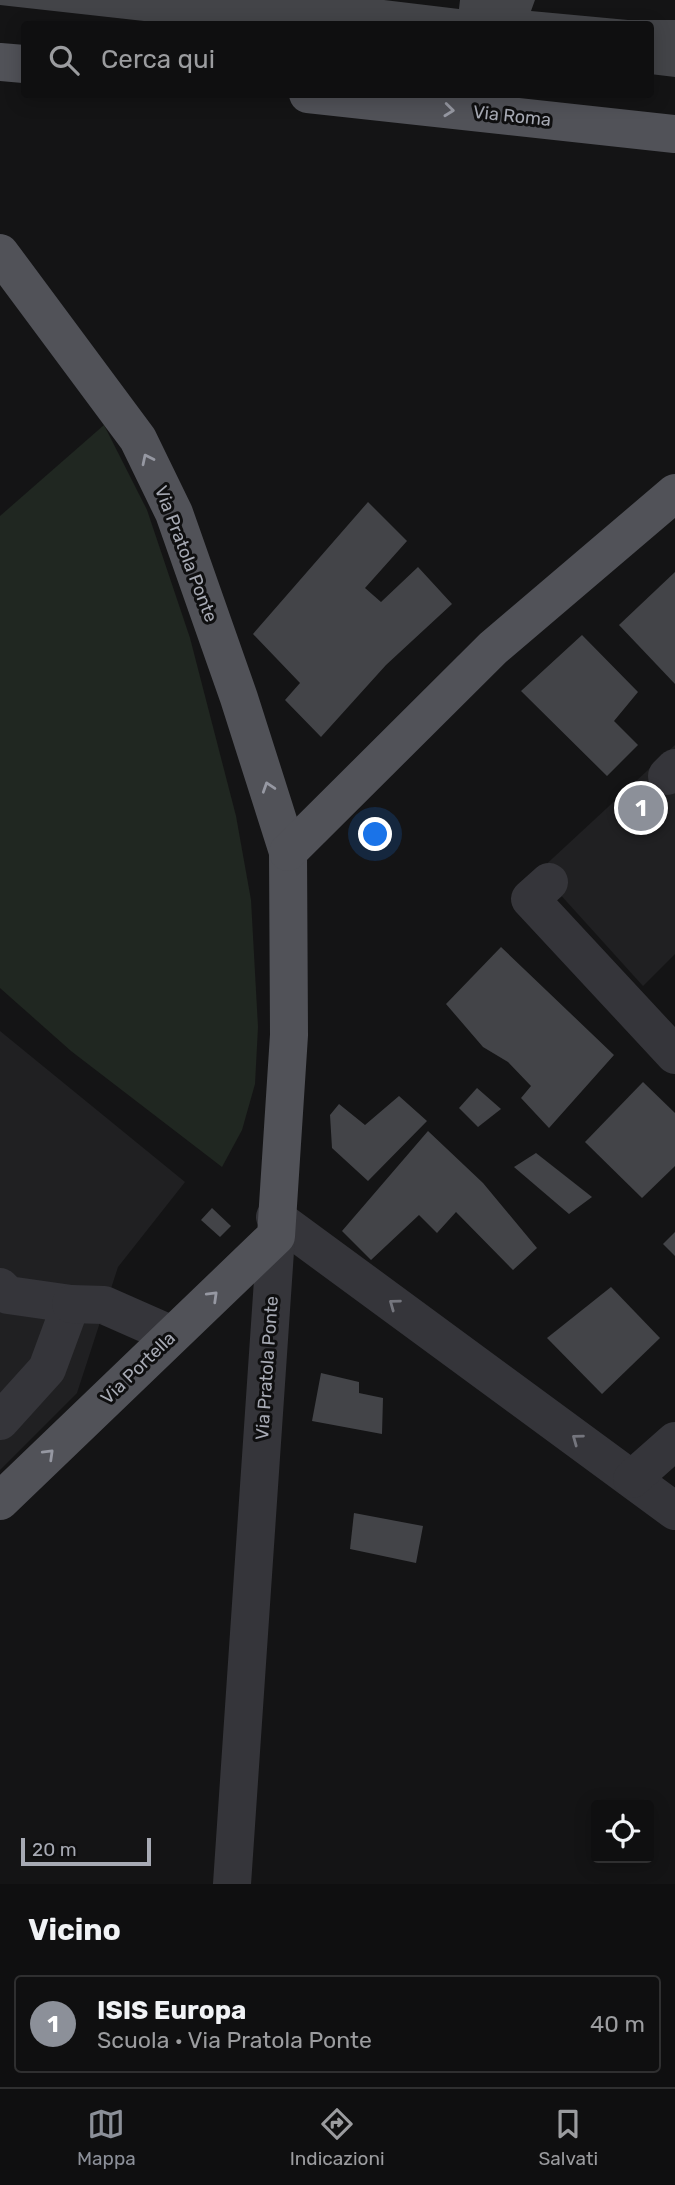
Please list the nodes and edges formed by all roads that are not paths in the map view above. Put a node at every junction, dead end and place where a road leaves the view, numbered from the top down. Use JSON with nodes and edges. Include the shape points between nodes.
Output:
{"nodes":[{"id":1,"x":0,"y":62,"type":"edge"},
{"id":2,"x":21,"y":64,"type":"edge"},
{"id":3,"x":345,"y":98,"type":"edge"},
{"id":4,"x":675,"y":134,"type":"edge"},
{"id":5,"x":0,"y":253,"type":"edge"},
{"id":6,"x":672,"y":501,"type":"edge"},
{"id":7,"x":288,"y":852,"type":"junction"},
{"id":8,"x":540,"y":890,"type":"dead end"},
{"id":9,"x":675,"y":1055,"type":"edge"},
{"id":10,"x":276,"y":1226,"type":"junction"},
{"id":11,"x":0,"y":1287,"type":"edge"},
{"id":12,"x":71,"y":1304,"type":"junction"},
{"id":13,"x":172,"y":1335,"type":"junction"},
{"id":14,"x":0,"y":1421,"type":"edge"},
{"id":15,"x":675,"y":1441,"type":"edge"},
{"id":16,"x":632,"y":1479,"type":"junction"},
{"id":17,"x":0,"y":1501,"type":"edge"},
{"id":18,"x":675,"y":1511,"type":"edge"},
{"id":19,"x":232,"y":1884,"type":"edge"}],
"edges":[{"from":1,"to":2,"type":"main road"},
{"from":3,"to":4,"type":"main road","name":"Via Roma","one_way":true},
{"from":7,"to":5,"type":"main road","name":"Via Pratola Ponte","one_way":true,"via":[[174,513],[138,439]]},
{"from":6,"to":7,"type":"main road","via":[[494,648]]},
{"from":7,"to":10,"type":"main road","name":"Via Pratola Ponte","via":[[289,1035]]},
{"from":8,"to":9,"type":"street"},
{"from":13,"to":10,"type":"main road","name":"Via Portella","one_way":true},
{"from":16,"to":10,"type":"street","one_way":true},
{"from":10,"to":19,"type":"street","name":"Via Pratola Ponte"},
{"from":11,"to":12,"type":"street","via":[[8,1295]]},
{"from":12,"to":13,"type":"street","via":[[104,1305]]},
{"from":12,"to":14,"type":"street","via":[[47,1369]]},
{"from":17,"to":13,"type":"main road","name":"Via Portella","one_way":true},
{"from":15,"to":16,"type":"street"},
{"from":16,"to":18,"type":"street"}]}
